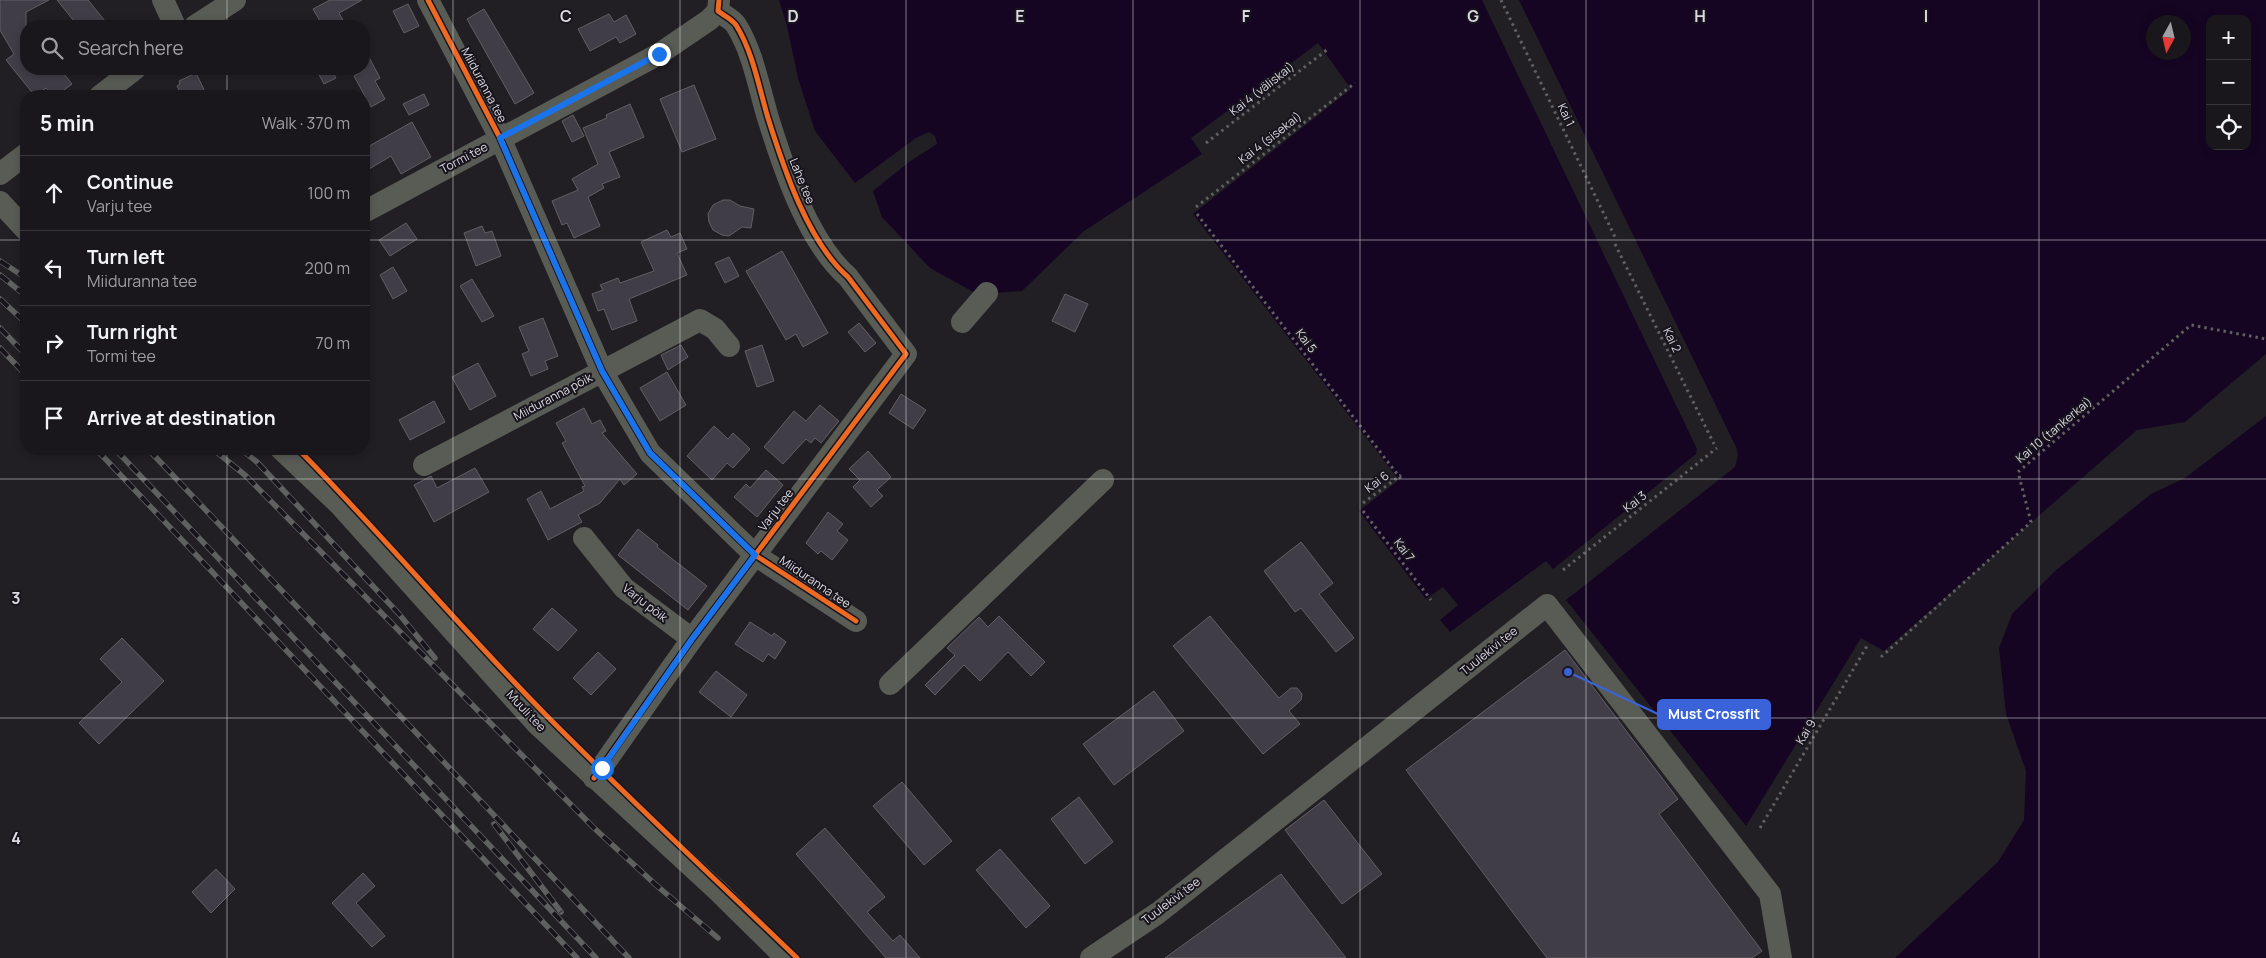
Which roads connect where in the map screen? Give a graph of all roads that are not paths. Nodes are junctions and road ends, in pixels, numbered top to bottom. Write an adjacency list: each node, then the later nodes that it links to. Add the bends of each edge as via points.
1 (164, 0): 5 (street)
2 (235, 0): 6 (street)
3 (428, 0): 9 (street, Miiduranna tee)
4 (718, 6): 9 (street, Tormi tee, via 709,20 659,54); 18 (street, Lahe tee, via 735,23 747,50 778,149 812,231 837,268 848,277)
5 (172, 20)
6 (204, 20)
7 (127, 75): 8 (street)
8 (108, 90)
9 (500, 138): 13 (street, Tormi tee); 19 (street, Miiduranna tee)
10 (20, 159): 11 (street)
11 (0, 174)
12 (0, 202): 14 (street)
13 (370, 209)
14 (20, 224)
15 (987, 293): 16 (street)
16 (962, 322)
17 (729, 346): 19 (street, Miiduranna põik, via 715,329 700,320)
18 (906, 354): 24 (street, Varju tee)
19 (602, 371): 21 (street, Miiduranna põik); 24 (street, Miiduranna tee, via 650,453)
20 (287, 455): 28 (street, Muuli tee, via 339,504 537,724)
21 (424, 465)
22 (1103, 480): 27 (street)
23 (584, 538): 26 (street, Varju põik, via 624,588)
24 (755, 555): 25 (street, Miiduranna tee); 26 (street, Varju tee)
25 (856, 621)
26 (692, 639): 28 (street, Varju tee)
27 (890, 684)
28 (594, 778): 29 (street, Muuli tee, via 712,885)
29 (786, 958)
30 (1091, 958): 31 (street, Tuulekivi tee, via 1158,913 1547,605 1770,894)
31 (1781, 958)

